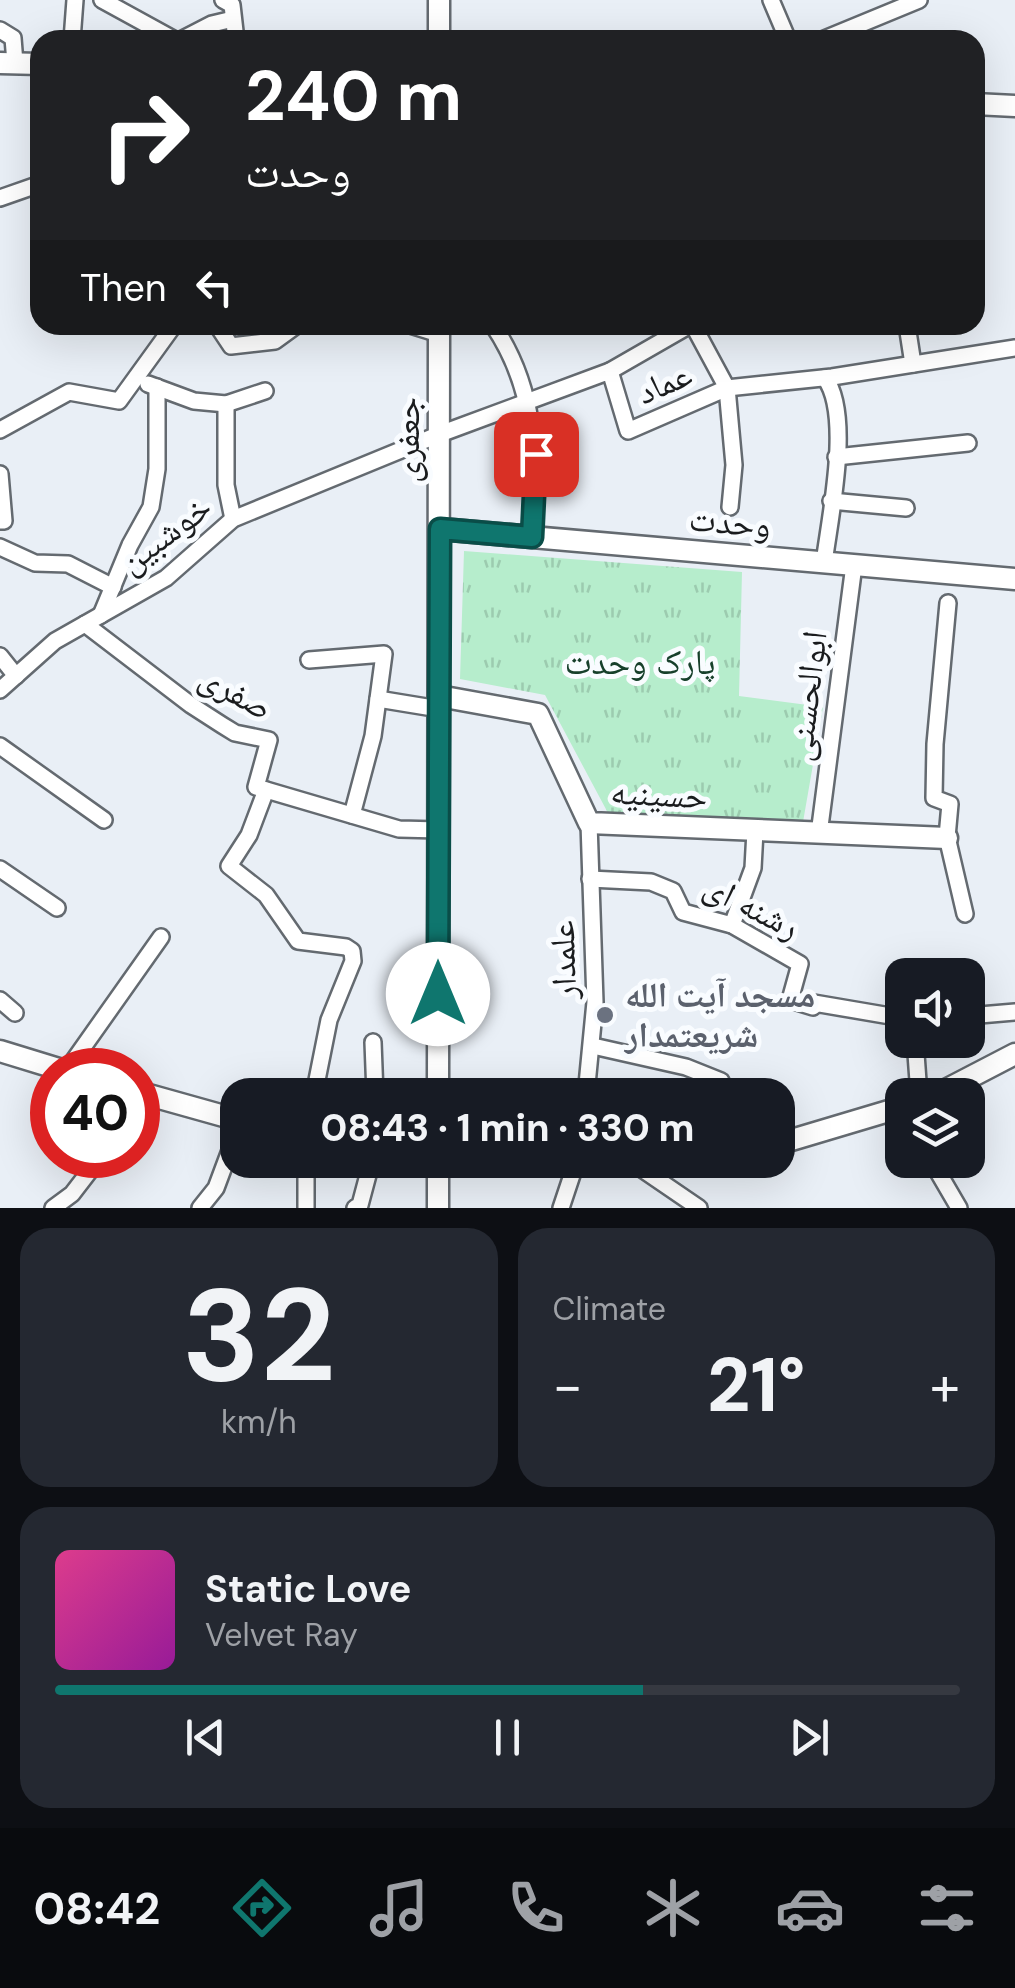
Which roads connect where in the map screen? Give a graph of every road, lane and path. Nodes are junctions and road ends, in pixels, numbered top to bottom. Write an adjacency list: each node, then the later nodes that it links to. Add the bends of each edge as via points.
1 (74, 0): 9 (street)
2 (439, 0): 12 (street)
3 (772, 0): 13 (street)
4 (919, 0): 6 (street)
5 (111, 2): 10 (street)
6 (898, 4): 14 (street)
7 (230, 6): 11 (street)
8 (0, 30): 15 (street, via 13,38)
9 (72, 30)
10 (160, 30)
11 (199, 30)
12 (439, 30)
13 (784, 30)
14 (843, 30)
15 (7, 63)
16 (985, 104): 17 (street)
17 (1015, 106)
18 (30, 188): 19 (street)
19 (0, 198)
20 (167, 335): 32 (street)
21 (224, 335): 22 (street, via 231,346)
22 (283, 335)
23 (439, 335): 39 (street, جعفری)
24 (498, 335): 36 (street)
25 (674, 335): 30 (street)
26 (698, 335): 34 (street)
27 (909, 335): 29 (street)
28 (1015, 348): 29 (street)
29 (913, 364): 31 (street)
30 (610, 371): 34 (street, عماد, via 628,431); 36 (street, عماد)
31 (825, 378): 34 (street); 41 (street, via 836,397)
32 (135, 379): 33 (street); 38 (street, via 119,401 69,392)
33 (157, 387): 37 (street); 54 (street, via 151,508)
34 (727, 388): 44 (street, via 734,465)
35 (265, 391): 37 (street)
36 (528, 400): 39 (street, عماد); 49 (street, via 536,454)
37 (226, 404): 46 (street)
38 (0, 430)
39 (440, 434): 46 (street, خوشبین); 48 (street, جعفری)
40 (968, 443): 41 (street)
41 (836, 456): 43 (street)
42 (0, 474): 47 (street)
43 (832, 501): 45 (street); 51 (street)
44 (730, 507)
45 (906, 508)
46 (233, 519): 56 (street, خوشبین, via 166,578)
47 (0, 521)
48 (440, 529): 49 (street, وحدت); 63 (street, جعفری)
49 (532, 537): 51 (street, وحدت)
50 (0, 547): 54 (street, via 36,563 68,564)
51 (824, 563): 52 (street, وحدت)
52 (854, 565): 53 (street, وحدت); 71 (street, ابوالحسنی)
53 (1015, 580)
54 (113, 586): 56 (street)
55 (948, 603): 72 (street, via 934,798 950,804)
56 (102, 615): 57 (street, خوشبین)
57 (86, 624): 60 (street, خوشبین); 65 (street, صفری, via 222,725 269,740 256,787)
58 (0, 656): 60 (street)
59 (309, 660): 62 (street, via 384,654)
60 (16, 676): 61 (street, خوشبین)
61 (0, 690)
62 (378, 699): 63 (street); 66 (street)
63 (439, 703): 68 (street, حسینیه, via 538,714); 69 (street, جعفری)
64 (0, 746): 67 (street)
65 (266, 790): 66 (street); 90 (street, via 230,866 266,896 298,941 352,951)
66 (352, 815): 69 (street, via 399,830)
67 (104, 820)
68 (589, 823): 70 (street, حسینیه); 74 (street, علمدار)
69 (439, 830): 92 (street, جعفری)
70 (755, 831): 71 (street, حسینیه); 77 (street, via 753,868)
71 (819, 834): 72 (street, حسینیه)
72 (947, 838): 76 (street)
73 (0, 869): 75 (street)
74 (590, 879): 77 (street, رشنه ای, via 651,882 673,891 683,912); 85 (street, علمدار)
75 (56, 908)
76 (965, 914)
77 (732, 924): 82 (street, رشنه ای, via 800,964 790,1000)
78 (162, 938): 86 (street)
79 (0, 1000): 81 (street)
80 (1015, 1012): 83 (street)
81 (15, 1013)
82 (885, 1015)
83 (985, 1015)
84 (373, 1042): 91 (street)
85 (592, 1046): 93 (street, علمدار); 94 (street)
86 (81, 1048)
87 (0, 1051): 89 (street)
88 (1015, 1054): 95 (street)
89 (30, 1060)
90 (317, 1078)
91 (375, 1078)
92 (438, 1078)
93 (588, 1078)
94 (714, 1078)
95 (969, 1078)
96 (160, 1102): 98 (street)
97 (885, 1112): 99 (street)
98 (220, 1116)
99 (795, 1139)
100 (220, 1177): 109 (street)
101 (84, 1178): 108 (street)
102 (306, 1178): 110 (street)
103 (367, 1178): 111 (street)
104 (438, 1178): 112 (street)
105 (571, 1178): 113 (street)
106 (656, 1178): 114 (street)
107 (942, 1178): 115 (street)
108 (52, 1208)
109 (200, 1208)
110 (306, 1208)
111 (355, 1208)
112 (438, 1208)
113 (560, 1208)
114 (699, 1208)
115 (959, 1208)

